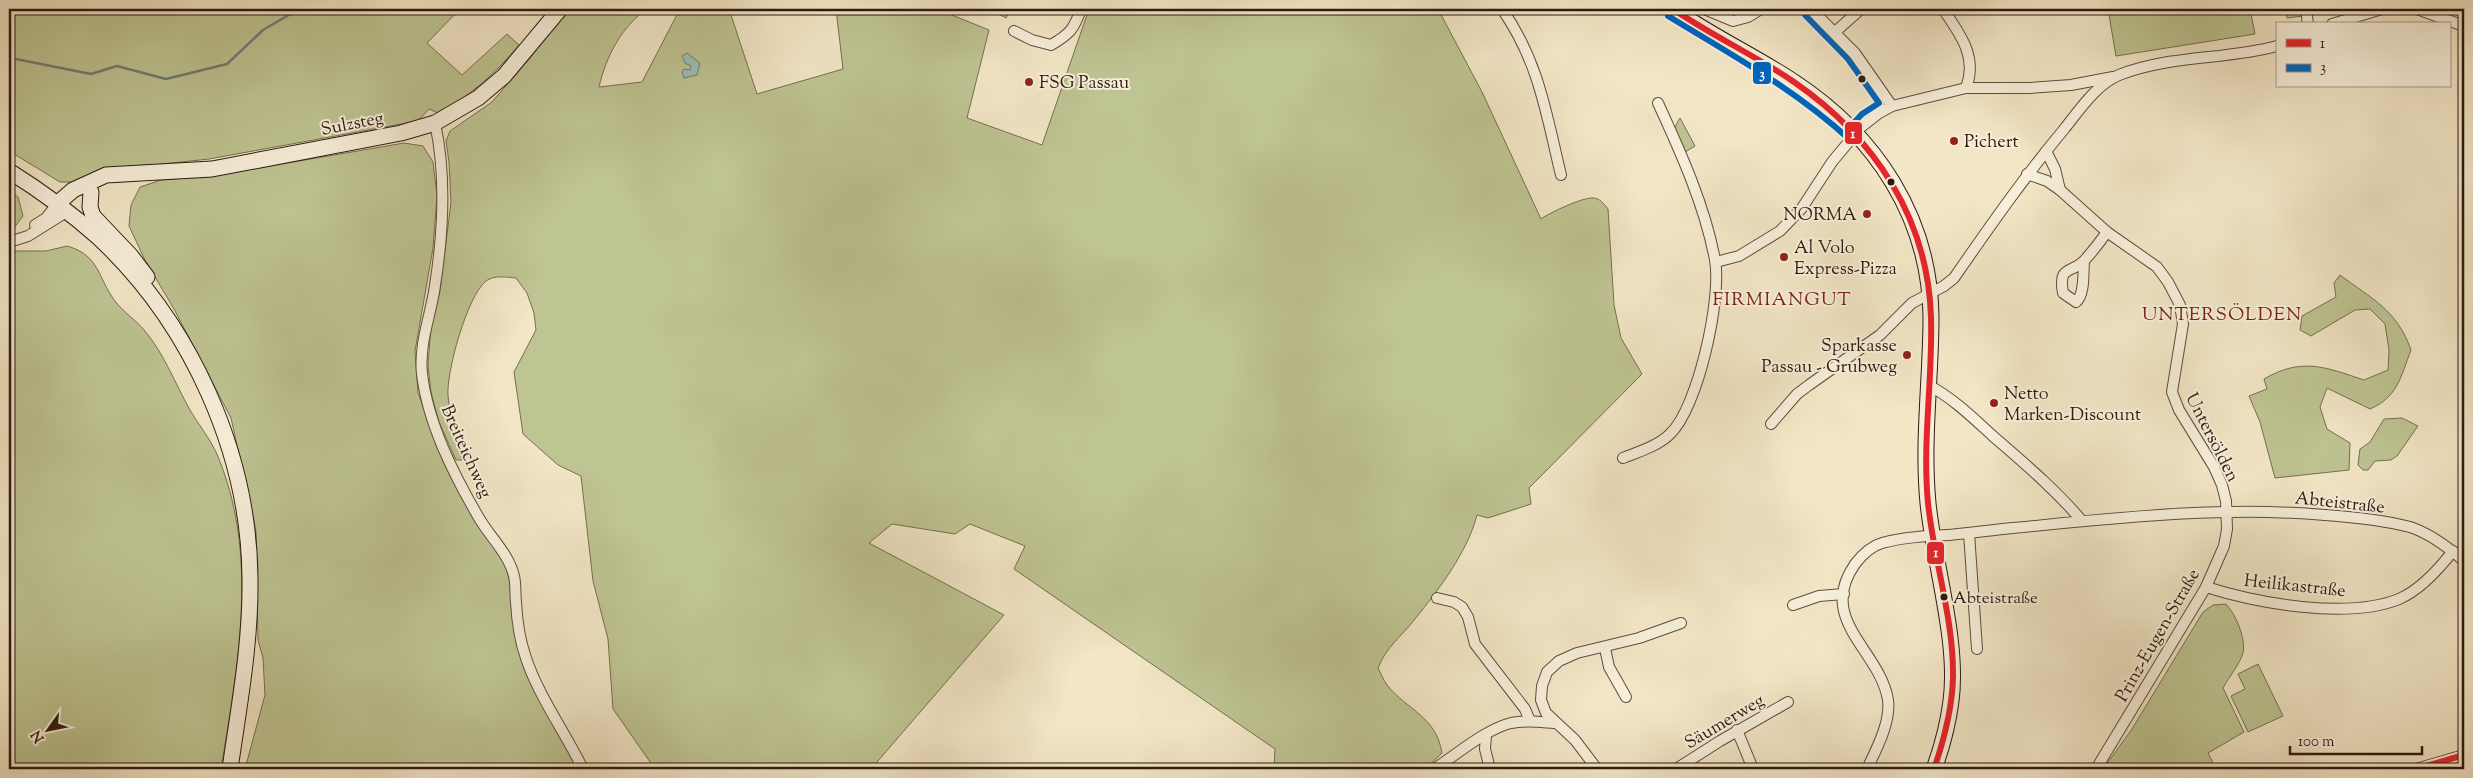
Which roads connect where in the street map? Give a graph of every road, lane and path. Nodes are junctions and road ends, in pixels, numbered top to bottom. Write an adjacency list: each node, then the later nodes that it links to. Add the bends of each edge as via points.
1 (560, 9): 23 (street, Sulzsteg, via 504,76 478,98)
2 (1081, 9): 16 (street, via 1075,27 1051,45)
3 (1502, 9): 29 (street, via 1520,34 1535,68)
4 (1673, 9): 24 (street, via 1795,83)
5 (1704, 9): 6 (street, via 1732,22)
6 (1762, 9)
7 (1811, 9): 17 (street)
8 (1861, 9): 17 (street)
9 (1943, 9): 20 (street, via 1970,57 1971,74)
10 (2306, 9): 13 (street)
11 (2382, 9): 14 (street)
12 (2417, 9): 15 (street)
13 (2308, 22)
14 (2339, 22)
15 (2464, 26)
16 (1014, 31)
17 (1835, 32): 22 (street, via 1855,53)
18 (2276, 46): 19 (street, via 2249,53 2171,62)
19 (2118, 76): 20 (street, via 2071,85); 25 (street, via 2090,98)
20 (1966, 88): 22 (street)
21 (1658, 103): 36 (street, via 1701,206)
22 (1892, 106): 24 (street, via 1867,121)
23 (435, 123): 28 (street, Sulzsteg, via 401,133 212,169); 63 (street, Breiteichweg, via 442,191 434,293 422,341 425,392 432,418 458,478 514,576 516,607 526,658)
24 (1856, 134): 36 (street, via 1832,162 1802,208 1780,231 1739,256); 37 (street, via 1882,164 1907,206 1921,245)
25 (2046, 151): 27 (street); 30 (street)
26 (9, 171): 32 (street)
27 (2027, 174): 30 (street, Untersölden); 37 (street, via 1954,278)
28 (106, 175): 31 (street); 32 (street, Sulzsteg, via 73,190)
29 (1561, 175)
30 (2060, 190): 33 (street, Untersölden)
31 (91, 192): 32 (street); 38 (street, via 93,216 132,256 151,284)
32 (62, 207): 34 (street); 38 (street, via 132,272)
33 (2107, 232): 35 (street); 42 (street, Untersölden, via 2156,266 2180,305 2183,324 2172,392 2222,485)
34 (9, 242)
35 (2084, 261)
36 (1716, 262): 41 (street, via 1716,299 1711,329 1683,416 1670,435)
37 (1930, 292): 39 (street); 40 (street, via 1912,303 1880,335 1797,394)
38 (163, 312): 62 (street, via 200,377 225,434 234,463 246,532 250,576 248,650)
39 (1928, 385): 43 (street, via 1949,397 2014,454 2063,499); 45 (street, via 1925,465)
40 (1771, 424)
41 (1623, 458)
42 (2226, 511): 43 (street, Abteistraße); 46 (street, Abteistraße, via 2299,513 2386,523 2411,528); 48 (street, Prinz-Eugen-Straße, via 2224,546)
43 (2082, 522): 44 (street, Abteistraße)
44 (1969, 533): 45 (street, Abteistraße); 54 (street)
45 (1931, 535): 49 (street, Abteistraße, via 1873,547 1854,565); 70 (street, via 1951,654 1952,699 1944,741)
46 (2453, 551): 47 (street, Abteistraße); 48 (street, Heilikastraße, via 2433,574 2411,591 2399,599 2373,605 2340,609 2305,606 2243,598)
47 (2464, 560)
48 (2206, 587): 71 (street, Prinz-Eugen-Straße)
49 (1844, 594): 51 (street, via 1819,596); 69 (street, via 1844,613 1850,629 1879,676 1888,701 1885,726)
50 (1437, 598): 57 (street, via 1462,607 1475,644)
51 (1793, 605)
52 (1681, 623): 53 (street)
53 (1605, 648): 55 (street, via 1609,668); 58 (street, via 1577,653 1559,661 1547,672 1541,700)
54 (1977, 649)
55 (1626, 697)
56 (1788, 702): 59 (street, Säumerweg)
57 (1530, 721): 58 (street); 60 (street, via 1510,724)
58 (1554, 723): 66 (street, via 1575,740)
59 (1737, 730): 67 (street, Säumerweg); 68 (street)
60 (1486, 735): 64 (street); 65 (street, via 1485,749)
61 (2464, 755): 72 (street)
62 (230, 769)
63 (583, 769)
64 (1434, 769)
65 (1490, 769)
66 (1597, 769)
67 (1676, 769)
68 (1753, 769)
69 (1867, 769)
70 (1934, 769)
71 (2096, 769)
72 (2416, 769)

